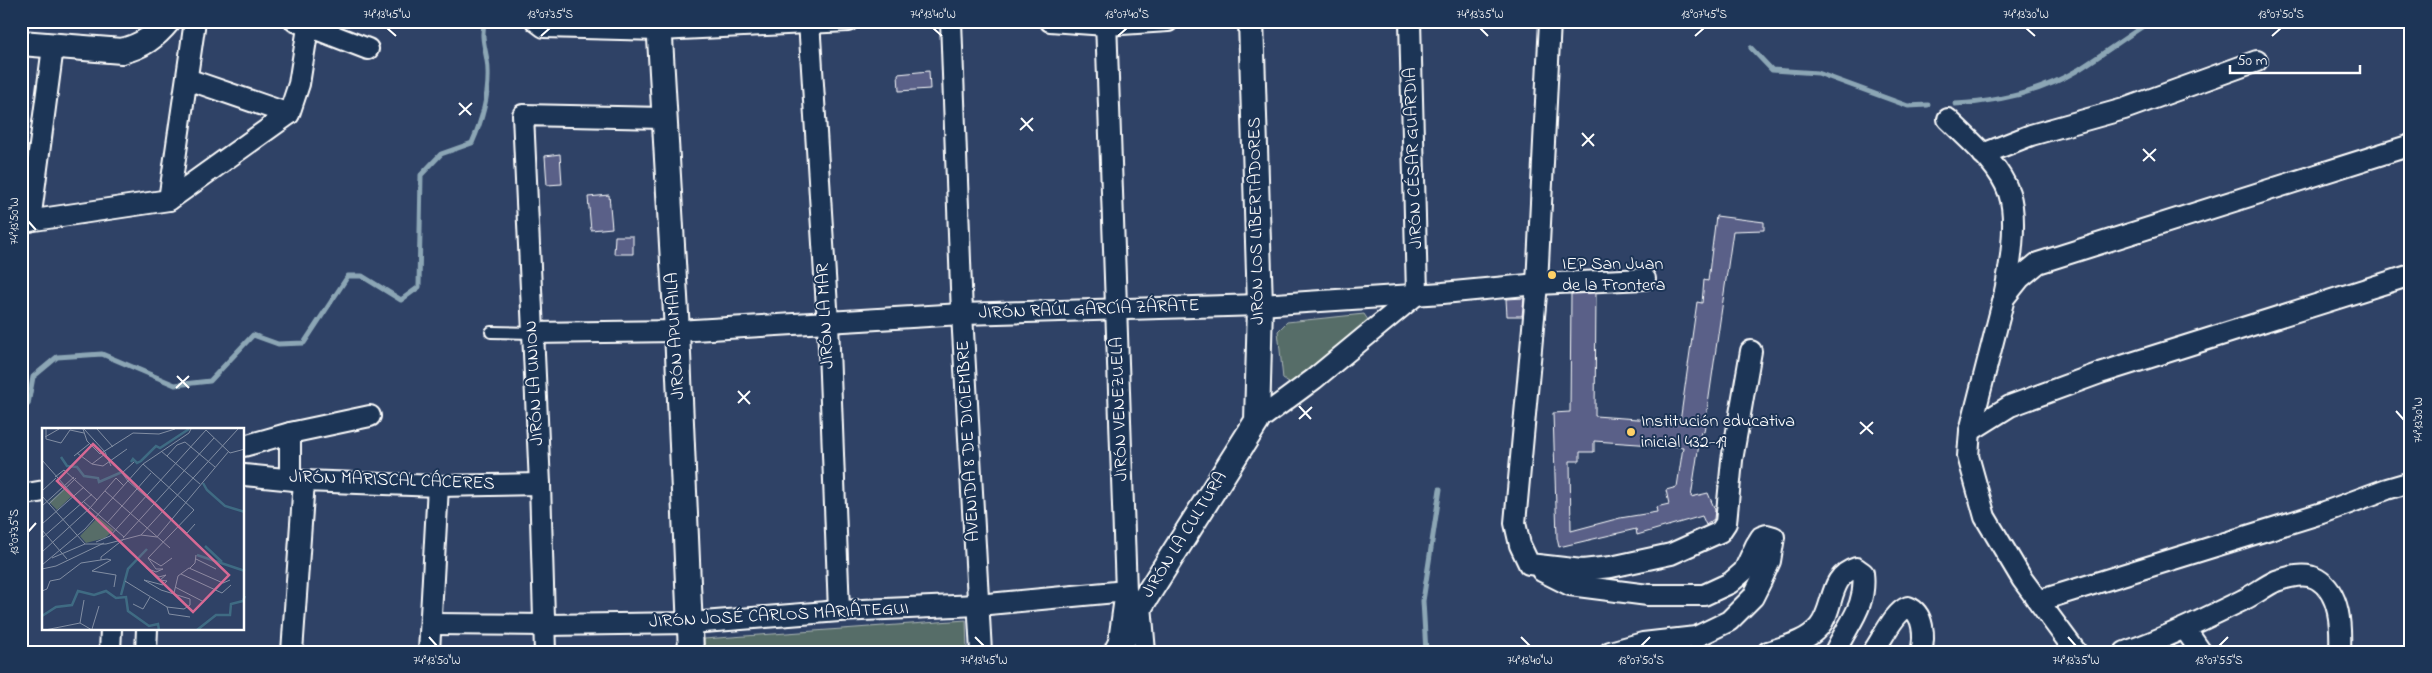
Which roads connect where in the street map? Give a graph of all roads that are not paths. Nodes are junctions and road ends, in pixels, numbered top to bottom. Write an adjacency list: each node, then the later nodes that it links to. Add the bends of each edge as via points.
1 (168, 21): 16 (street, via 154,38 132,49)
2 (195, 21): 19 (street)
3 (848, 21): 10 (street)
4 (951, 21): 34 (street, AVENIDA 8 DE DICIEMBRE)
5 (1050, 21): 11 (street)
6 (1168, 21): 11 (street)
7 (1251, 21): 32 (street, JIRÓN LOS LIBERTADORES)
8 (1410, 21): 30 (street, JIRÓN CÉSAR GUARDIA)
9 (1550, 21): 29 (street)
10 (809, 22): 14 (street); 35 (street, JIRÓN LA MAR)
11 (1106, 23): 33 (street, JIRÓN VENEZUELA)
12 (305, 24): 17 (street); 20 (street, via 299,84)
13 (540, 24): 14 (street)
14 (659, 26): 21 (street, JIRÓN APUMAILA)
15 (21, 43): 16 (street)
16 (53, 47): 26 (street)
17 (368, 49)
18 (2257, 61): 24 (street, via 2124,109 2031,136)
19 (187, 80): 20 (street); 25 (street)
20 (289, 114): 25 (street)
21 (663, 118): 36 (street, JIRÓN APUMAILA); 38 (street, JIRÓN LA UNION, via 523,115)
22 (1948, 119): 24 (street)
23 (2411, 145): 31 (street, via 2038,263)
24 (1983, 154): 31 (street, via 2001,177 2009,194 2012,213)
25 (169, 200): 26 (street)
26 (26, 221)
27 (2411, 275): 42 (street, via 2100,373 2010,406)
28 (1645, 279): 29 (street, JIRÓN RAÚL GARCÍA ZÁRATE)
29 (1537, 284): 30 (street, JIRÓN RAÚL GARCÍA ZÁRATE); 52 (street, via 1515,523 1520,545)
30 (1418, 294): 32 (street, JIRÓN RAÚL GARCÍA ZÁRATE); 41 (street)
31 (2004, 298): 42 (street)
32 (1260, 305): 33 (street, JIRÓN RAÚL GARCÍA ZÁRATE); 41 (street, JIRÓN LOS LIBERTADORES)
33 (1118, 310): 34 (street, JIRÓN RAÚL GARCÍA ZÁRATE); 53 (street, JIRÓN VENEZUELA)
34 (962, 314): 35 (street, JIRÓN RAÚL GARCÍA ZÁRATE); 55 (street, AVENIDA 8 DE DICIEMBRE)
35 (828, 323): 36 (street, JIRÓN RAÚL GARCÍA ZÁRATE); 56 (street, JIRÓN LA MAR)
36 (677, 331): 38 (street, JIRÓN RAÚL GARCÍA ZÁRATE); 57 (street, JIRÓN APUMAILA)
37 (491, 332): 38 (lane)
38 (532, 333): 48 (street, JIRÓN LA UNION)
39 (1751, 351): 52 (street, via 1732,460 1726,523 1720,532 1671,554 1610,567 1582,570)
40 (370, 416): 43 (street)
41 (1257, 421): 53 (street, JIRÓN LA CULTURA)
42 (1970, 431): 54 (street, via 1968,456 1985,517)
43 (290, 433): 44 (street); 46 (street)
44 (245, 446)
45 (245, 475): 46 (street, JIRÓN MARISCAL CÁCERES)
46 (297, 479): 49 (street, JIRÓN MARISCAL CÁCERES); 68 (street)
47 (2411, 482): 54 (street)
48 (540, 484): 49 (street, JIRÓN MARISCAL CÁCERES); 59 (street, JIRÓN LA UNION)
49 (438, 486): 58 (street)
50 (42, 491): 51 (street)
51 (21, 495)
52 (1530, 564): 74 (street, via 1570,585 1648,594 1704,595 1730,583 1744,571 1761,537 1767,534 1774,537 1770,561 1753,597 1729,622 1696,637 1643,642)
53 (1134, 598): 55 (street, JIRÓN JOSÉ CARLOS MARIÁTEGUI); 63 (street, JIRÓN LA CULTURA); 73 (street, JIRÓN VENEZUELA)
54 (2040, 603): 79 (street)
55 (978, 605): 56 (street, JIRÓN JOSÉ CARLOS MARIÁTEGUI); 72 (street, AVENIDA 8 DE DICIEMBRE)
56 (839, 611): 57 (street, JIRÓN JOSÉ CARLOS MARIÁTEGUI)
57 (690, 623): 59 (street, JIRÓN JOSÉ CARLOS MARIÁTEGUI); 71 (street, JIRÓN APUMAILA)
58 (432, 624): 59 (street, JIRÓN JOSÉ CARLOS MARIÁTEGUI); 69 (street)
59 (546, 626): 70 (street, JIRÓN LA UNION)
60 (2185, 628): 80 (street); 81 (street); 82 (street, via 2274,582 2304,575 2316,579 2333,598 2341,628)
61 (111, 630): 64 (street)
62 (147, 630): 66 (street)
63 (1117, 649)
64 (110, 652)
65 (141, 652): 66 (street)
66 (146, 652): 67 (street)
67 (154, 652)
68 (292, 652)
69 (429, 652)
70 (545, 652)
71 (690, 652)
72 (981, 652)
73 (1145, 652)
74 (1610, 652)
75 (1768, 652): 76 (street, via 1802,641 1819,627 1828,612 1830,597 1838,580 1856,568 1863,573 1864,582 1860,608)
76 (1835, 652)
77 (1873, 652): 78 (street, via 1897,613 1908,606 1922,624)
78 (1921, 652)
79 (2076, 652)
80 (2125, 652)
81 (2200, 652)
82 (2340, 652)

